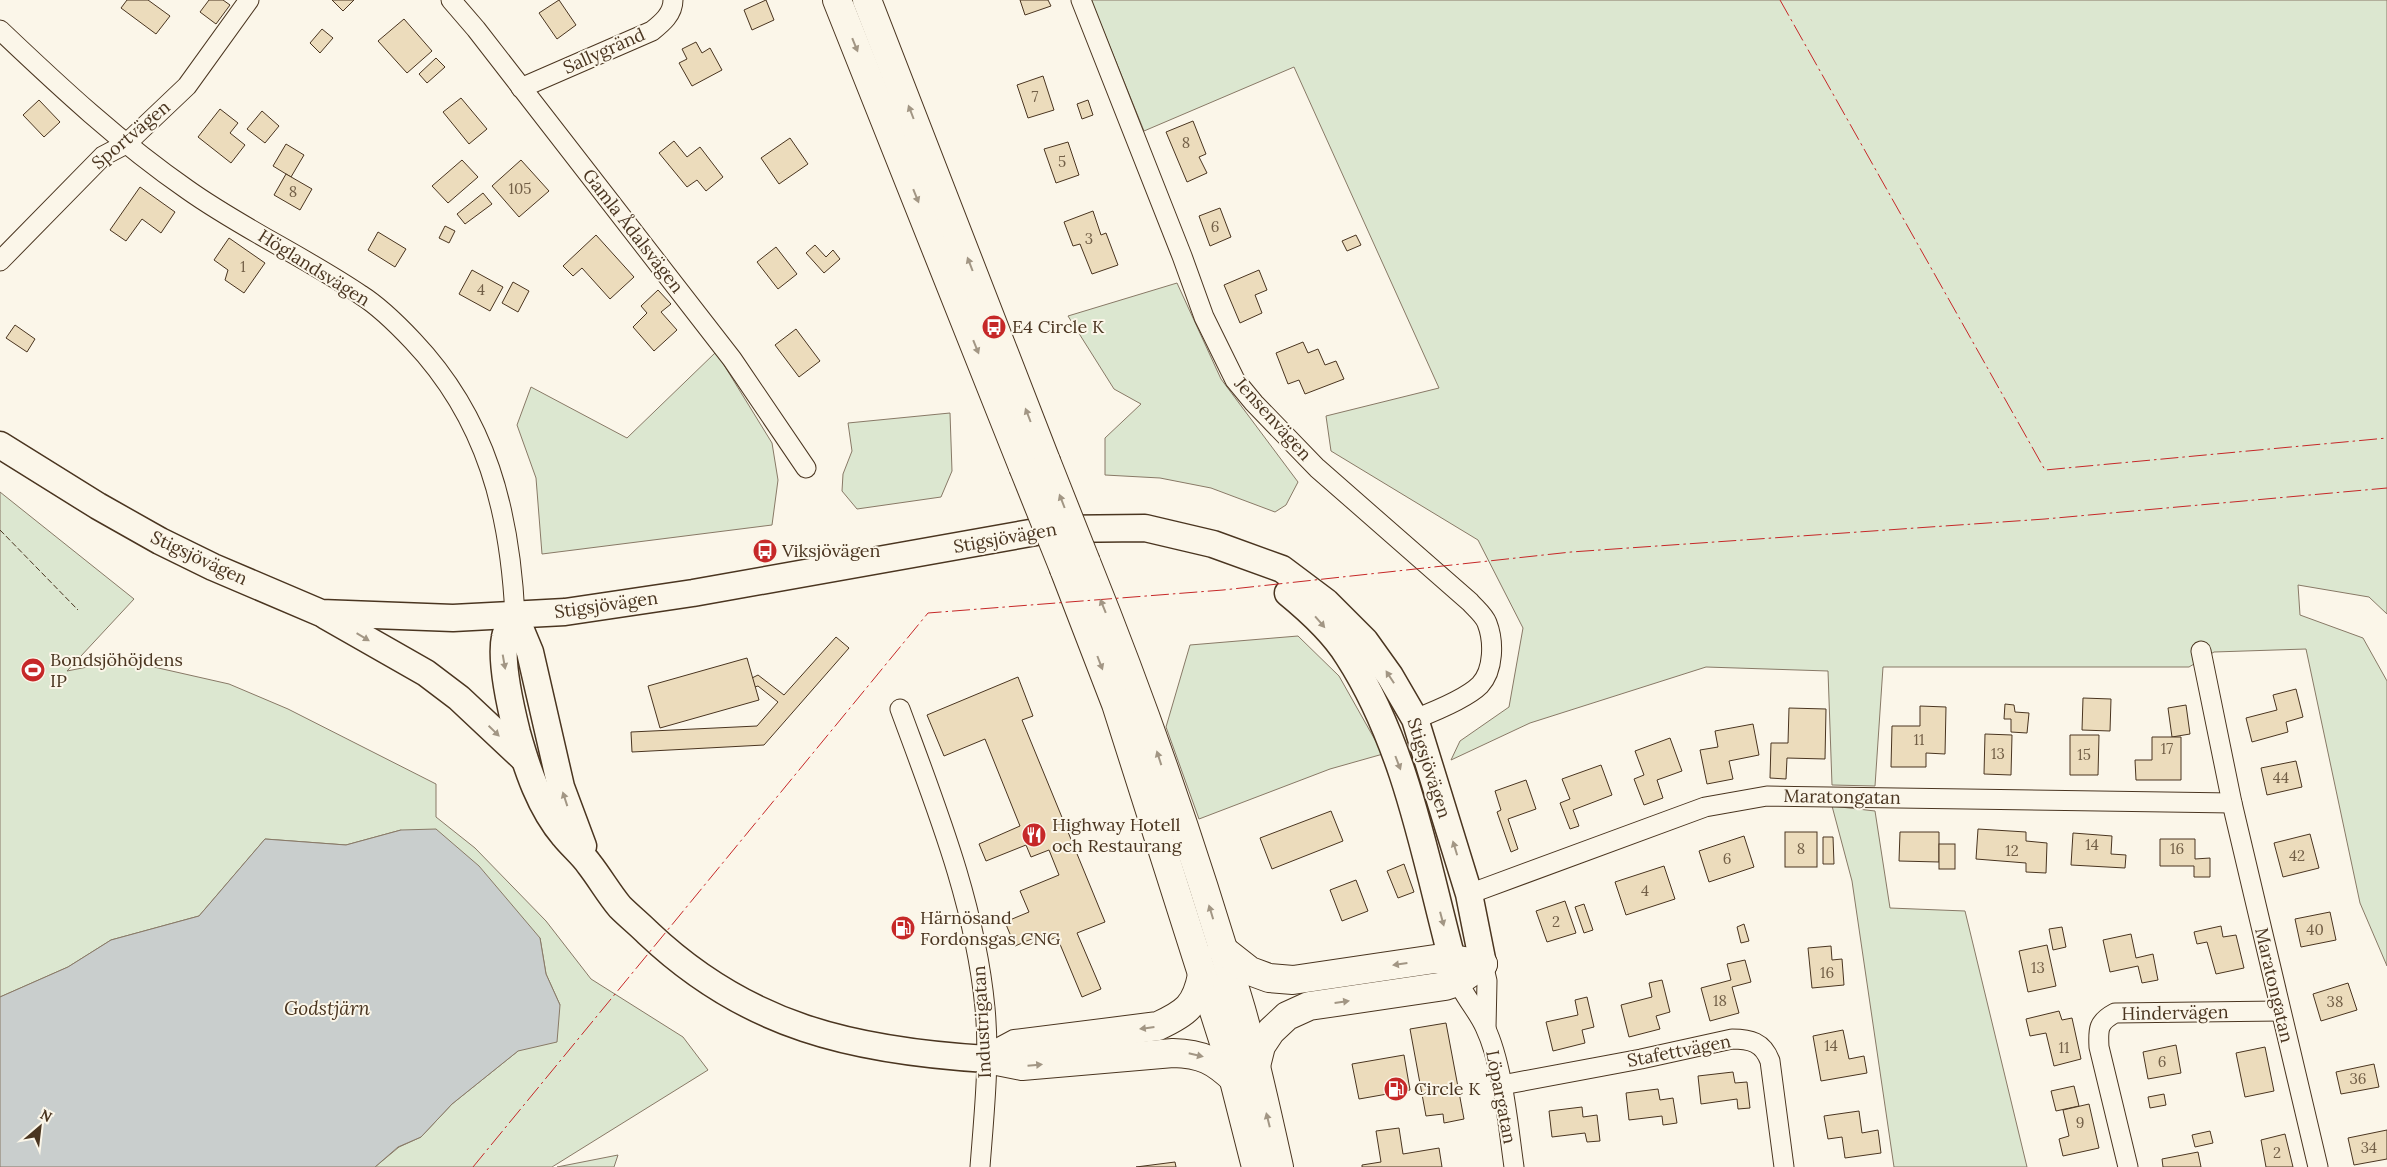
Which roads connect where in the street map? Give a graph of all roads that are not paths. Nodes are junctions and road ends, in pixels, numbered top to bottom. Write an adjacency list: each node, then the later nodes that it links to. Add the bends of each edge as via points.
1 (249, 0): 9 (street, Sportvägen, via 187,86)
2 (451, 0): 8 (street, Gamla Ådalsvägen)
3 (673, 0): 8 (street, Sallygränd, via 667,18 652,31)
4 (837, 0): 12 (highway, one-way to 12)
5 (867, 0): 12 (highway, one-way to 5)
6 (1080, 0): 20 (street, Jensenvägen, via 1204,317 1235,380 1317,468 1470,602 1486,622 1492,642 1490,666 1480,685)
7 (0, 30): 9 (street, Höglandsvägen, via 57,85)
8 (521, 88): 13 (street, Gamla Ådalsvägen, via 732,359)
9 (126, 144): 10 (street, Sportvägen, via 103,156); 17 (street, Höglandsvägen, via 189,191 363,296 399,326 429,358 462,404 482,442 508,539)
10 (0, 261)
11 (0, 445): 16 (main road, Stigsjövägen, via 160,541)
12 (1035, 464): 15 (highway, bridge)
13 (806, 468)
14 (1244, 555): 17 (main road, Stigsjövägen, via 1145,528 1053,529 693,593); 20 (main road, Stigsjövägen, one-way to 14, via 1365,641 1326,602 1282,569); 27 (main road, Stigsjövägen, one-way to 27, via 1312,613 1348,654 1375,703 1405,779)
15 (1075, 566): 25 (highway, one-way to 15, via 1134,682); 28 (highway, one-way to 28)
16 (321, 613): 17 (main road, Stigsjövägen, via 444,618); 21 (main road, one-way to 21, via 426,673 459,698)
17 (515, 616): 21 (main road, one-way to 21, via 505,634 503,652); 23 (main road, one-way to 17, via 561,787 530,652)
18 (2201, 651): 22 (street, Maratongatan)
19 (900, 709): 31 (street, Industrigatan, via 954,855 969,909 984,1002)
20 (1415, 719): 24 (main road, Stigsjövägen, one-way to 20)
21 (524, 759): 23 (main road, via 547,814)
22 (2232, 803): 24 (street, Maratongatan, via 1767,796 1705,807); 29 (street, Maratongatan)
23 (588, 861): 31 (main road, via 620,906 676,960 718,989 767,1016 867,1046 930,1056)
24 (1469, 894): 26 (main road, Stigsjövägen)
25 (1222, 949): 27 (highway, one-way to 25, via 1435,959 1293,980 1269,978 1250,971); 32 (highway, via 1241,1011)
26 (1483, 964): 27 (highway); 30 (street, Löpargatan, via 1487,981)
27 (1455, 970): 30 (street, Löpargatan); 32 (highway, one-way to 27, via 1271,1031 1287,1016 1309,1006 1427,990)
28 (1202, 975): 31 (highway, one-way to 31, via 1199,994 1192,1004 1178,1017 1158,1026 1015,1044); 32 (highway)
29 (2280, 1011): 39 (street, Hindervägen, via 2115,1013 2104,1019 2098,1031 2099,1047); 40 (street, Maratongatan)
30 (1486, 1028): 33 (street, Löpargatan)
31 (986, 1059): 32 (highway, one-way to 32, via 1022,1066 1190,1053); 34 (street, Industrigatan)
32 (1245, 1075): 35 (highway); 36 (highway, one-way to 32)
33 (1502, 1085): 37 (street, Löpargatan); 38 (street, Stafettvägen, via 1732,1038 1746,1039 1766,1050 1770,1061)
34 (980, 1167)
35 (1256, 1167)
36 (1279, 1167)
37 (1514, 1167)
38 (1784, 1167)
39 (2128, 1167)
40 (2318, 1167)

